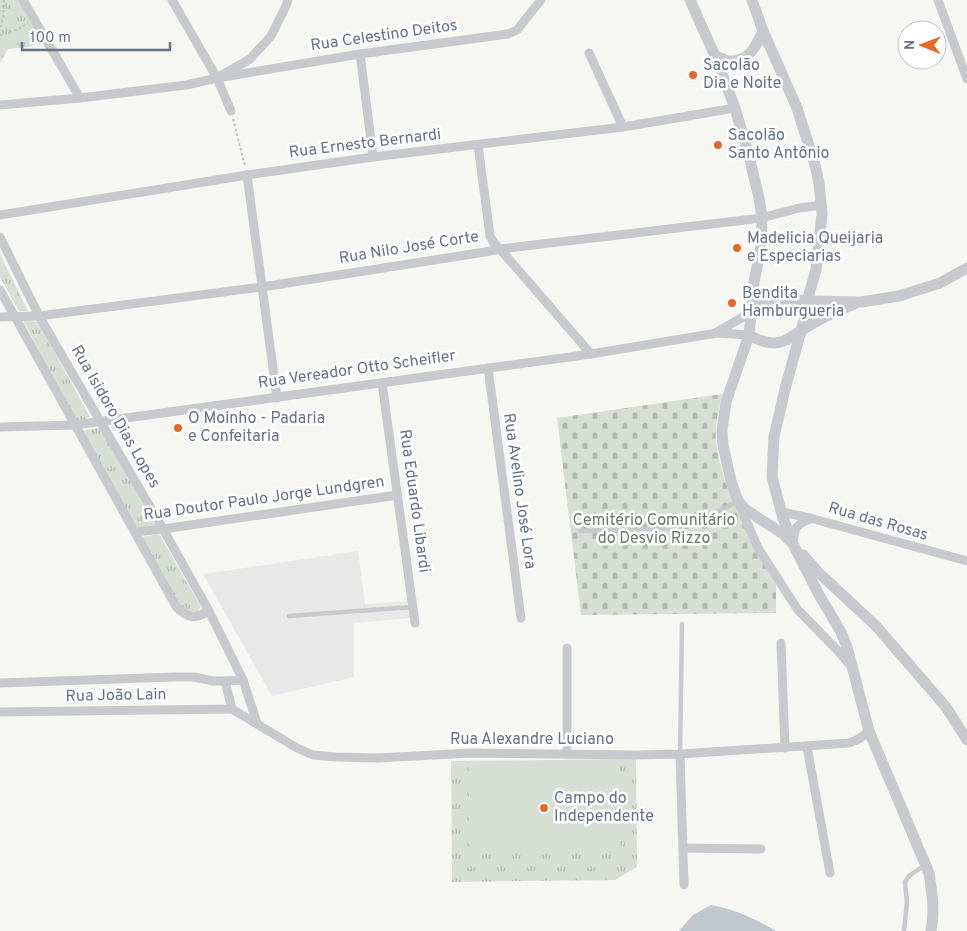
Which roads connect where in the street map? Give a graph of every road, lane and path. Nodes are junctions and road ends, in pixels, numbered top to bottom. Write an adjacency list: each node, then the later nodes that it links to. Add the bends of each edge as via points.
1 (4, 0): 10 (path)
2 (23, 0): 9 (street)
3 (172, 0): 17 (street)
4 (288, 0): 17 (street, Rua Celestino Deitos, via 270,36 250,59)
5 (541, 0): 14 (street, Rua Celestino Deitos, via 518,30 508,34)
6 (690, 0): 15 (street)
7 (752, 0): 11 (street)
8 (938, 0): 16 (street)
9 (34, 20): 12 (path); 19 (street)
10 (0, 26)
11 (762, 31): 15 (street, via 754,50 744,58 729,61); 27 (street, via 797,108 815,165)
12 (0, 35)
13 (589, 53): 23 (street)
14 (360, 54): 17 (street, Rua Celestino Deitos); 25 (street)
15 (715, 56): 21 (street)
16 (964, 63): 18 (street)
17 (217, 78): 19 (street, Rua Celestino Deitos); 22 (street)
18 (967, 79)
19 (80, 98): 20 (street, Rua Celestino Deitos)
20 (0, 105)
21 (734, 108): 23 (street, Rua Ernesto Bernardi); 29 (street, via 749,156)
22 (231, 111): 26 (path)
23 (623, 127): 24 (street, Rua Ernesto Bernardi)
24 (478, 145): 25 (street, Rua Ernesto Bernardi); 31 (street, via 490,236)
25 (373, 158): 26 (street, Rua Ernesto Bernardi)
26 (247, 175): 28 (street, Rua Ernesto Bernardi); 33 (street)
27 (822, 205): 29 (street, Rua Nilo José Corte); 35 (street, via 816,270)
28 (0, 215)
29 (762, 218): 31 (street, Rua Nilo José Corte); 37 (street, via 761,246)
30 (0, 237): 38 (street, Rua Isidoro Dias Lopes)
31 (500, 248): 33 (street, Rua Nilo José Corte); 44 (street)
32 (967, 268): 36 (street, via 940,283 899,296)
33 (262, 287): 38 (street, Rua Nilo José Corte); 47 (street)
34 (0, 290): 40 (street)
35 (807, 301): 36 (street, Rua Vereador Otto Scheifler); 37 (street, Rua Vereador Otto Scheifler, via 765,300); 41 (street)
36 (861, 302): 41 (street, Rua Vereador Otto Scheifler)
37 (750, 313): 42 (street, Rua Vereador Otto Scheifler); 43 (street)
38 (39, 316): 40 (street, Rua Nilo José Corte); 48 (street, Rua Isidoro Dias Lopes)
39 (0, 317): 40 (street, Rua Nilo José Corte)
40 (14, 317): 49 (street)
41 (801, 330): 43 (street, Rua Vereador Otto Scheifler, via 786,341 773,343); 53 (street, via 774,437 772,477)
42 (717, 333): 43 (street, Rua Vereador Otto Scheifler); 44 (street, Rua Vereador Otto Scheifler)
43 (748, 335): 52 (street, via 726,402 722,430 732,481)
44 (591, 354): 45 (street, Rua Vereador Otto Scheifler)
45 (488, 368): 46 (street, Rua Vereador Otto Scheifler); 63 (street, Rua Avelino José Lora)
46 (382, 383): 47 (street, Rua Vereador Otto Scheifler); 51 (street, Rua Eduardo Libardi)
47 (277, 398): 48 (street, Rua Vereador Otto Scheifler)
48 (100, 422): 49 (street, Rua Vereador Otto Scheifler); 55 (street, Rua Isidoro Dias Lopes)
49 (75, 426): 50 (street, Rua Vereador Otto Scheifler); 57 (street)
50 (0, 428)
51 (398, 495): 55 (street, Rua Doutor Paulo Jorge Lundgren); 60 (street, Rua Eduardo Libardi)
52 (742, 505): 53 (street, via 770,516); 56 (lane, via 676,528); 58 (street); 68 (street, via 758,548 798,610)
53 (783, 515): 54 (street, Rua das Rosas); 58 (street)
54 (810, 518): 58 (street, via 795,529); 59 (street, Rua das Rosas)
55 (163, 529): 57 (street, Rua Doutor Paulo Jorge Lundgren); 61 (street, Rua Isidoro Dias Lopes)
56 (580, 530)
57 (135, 532): 61 (street, via 177,608 194,618)
58 (793, 544): 68 (street, via 841,632); 76 (street, via 876,626 946,707)
59 (967, 561)
60 (413, 607): 62 (lane); 64 (street, Rua Eduardo Libardi)
61 (209, 611): 69 (street, Rua Isidoro Dias Lopes)
62 (289, 616)
63 (522, 618)
64 (415, 623)
65 (682, 624): 80 (lane)
66 (781, 643): 78 (street)
67 (568, 648): 79 (street)
68 (852, 667): 75 (street)
69 (243, 680): 70 (street); 74 (street, Rua Isidoro Dias Lopes)
70 (225, 681): 71 (street, Rua João Lain, via 174,677); 72 (street)
71 (0, 683)
72 (232, 709): 73 (street, Rua João Lain); 74 (street, Rua Alexandre Luciano)
73 (0, 712)
74 (256, 723): 79 (street, Rua Alexandre Luciano, via 312,755 378,758 471,753)
75 (869, 731): 77 (street, Rua Alexandre Luciano, via 849,743); 83 (street)
76 (967, 740)
77 (807, 747): 78 (street, Rua Alexandre Luciano); 84 (street)
78 (785, 748): 80 (street, Rua Alexandre Luciano)
79 (567, 754): 80 (street, Rua Alexandre Luciano)
80 (680, 754): 81 (street)
81 (683, 848): 82 (street); 85 (street)
82 (761, 849)
83 (925, 864): 86 (lane, via 906,882); 87 (street, via 934,910)
84 (830, 874)
85 (684, 885)
86 (904, 931)
87 (931, 931)

